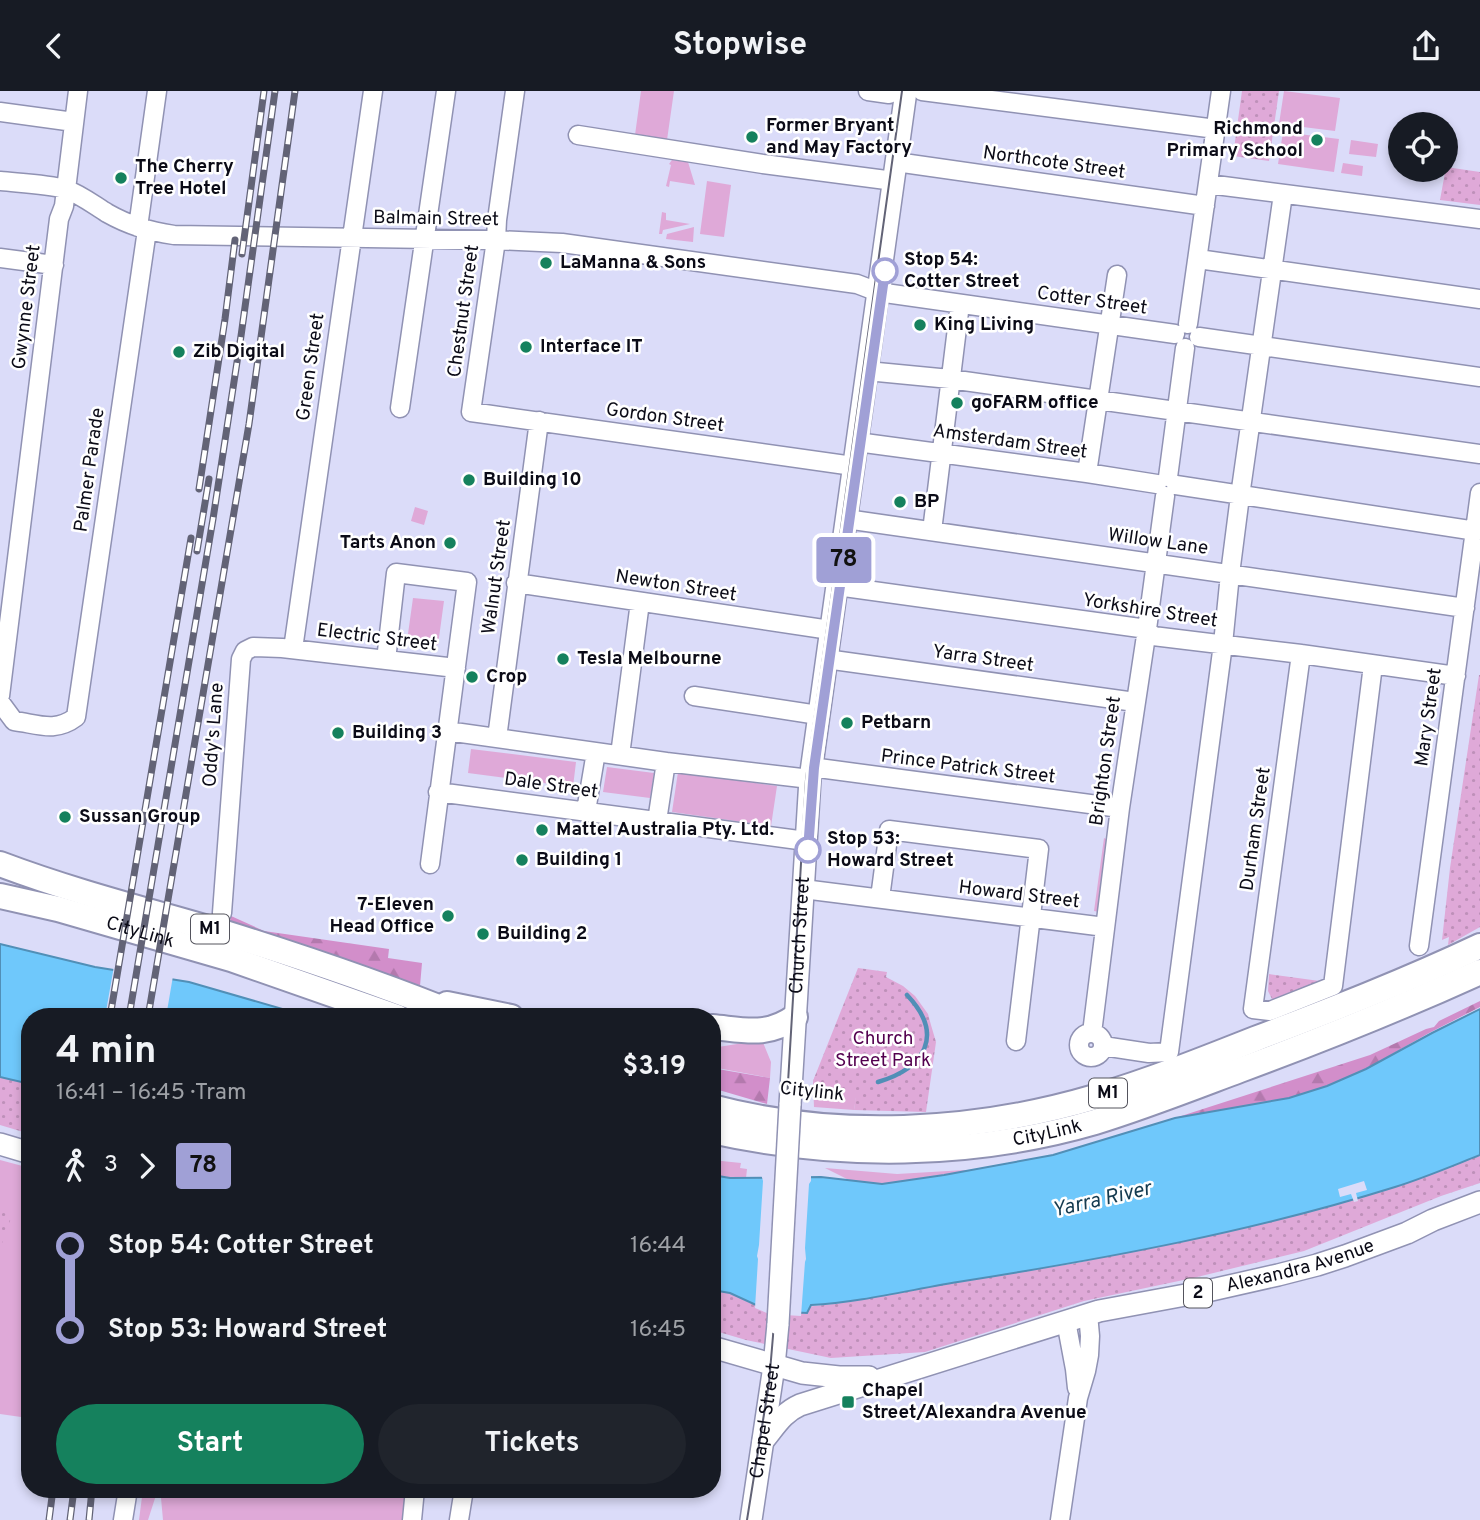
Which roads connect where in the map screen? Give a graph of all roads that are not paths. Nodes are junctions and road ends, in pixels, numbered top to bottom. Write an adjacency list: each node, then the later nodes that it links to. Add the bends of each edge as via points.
1 (78, 91): 12 (street, Gwynne Street)
2 (157, 91): 22 (street, Palmer Parade)
3 (373, 91): 23 (street, Green Street)
4 (446, 91): 24 (street)
5 (515, 91): 25 (street, Chestnut Street)
6 (868, 91): 7 (street)
7 (896, 91)
8 (906, 91): 15 (main road, Church Street)
9 (922, 91): 13 (street)
10 (1221, 91): 13 (street, Brighton Street)
11 (0, 112): 12 (street)
12 (74, 122): 18 (street, Gwynne Street)
13 (1216, 129): 17 (street, Brighton Street)
14 (578, 135): 15 (street, Northcote Street, via 763,164)
15 (895, 171): 20 (street, Northcote Street); 31 (main road, Church Street)
16 (0, 181): 18 (street, Balmain Street)
17 (1208, 184): 19 (street); 20 (street, Brighton Street)
18 (65, 189): 22 (street, Balmain Street); 28 (street, Gwynne Street)
19 (1283, 194): 21 (street); 29 (street)
20 (1205, 206): 27 (street, Brighton Street)
21 (1480, 219)
22 (142, 229): 23 (street, Balmain Street, via 174,235); 76 (street, Palmer Parade, via 76,717 55,727 14,721)
23 (351, 238): 24 (street, Balmain Street); 67 (street, Green Street)
24 (424, 239): 25 (street, Balmain Street); 41 (street)
25 (496, 240): 31 (street, Balmain Street, via 621,251 857,284); 43 (street, Chestnut Street)
26 (0, 258): 28 (street)
27 (1198, 259): 29 (street); 35 (street, Brighton Street)
28 (54, 265): 57 (street, Gwynne Street)
29 (1273, 270): 32 (street); 36 (street)
30 (1117, 275): 34 (street)
31 (878, 292): 33 (street, Cotter Street); 37 (main road, Church Street)
32 (1480, 299)
33 (960, 304): 34 (street, Cotter Street); 39 (street)
34 (1110, 325): 35 (street, Cotter Street); 40 (street)
35 (1187, 336): 36 (street, Cotter Street); 42 (street, Brighton Street)
36 (1261, 347): 38 (street, Cotter Street); 45 (street)
37 (867, 371): 39 (street); 46 (main road, Church Street)
38 (1480, 377)
39 (950, 379): 40 (street); 47 (street)
40 (1098, 400): 42 (street); 50 (street)
41 (400, 408)
42 (1177, 411): 45 (street); 51 (street, Brighton Street)
43 (471, 412): 44 (street, Gordon Street)
44 (539, 421): 49 (street, Gordon Street); 60 (street, Walnut Street)
45 (1251, 422): 48 (street); 53 (street)
46 (856, 442): 47 (street, Amsterdam Street); 49 (main road, Church Street)
47 (941, 454): 50 (street, Amsterdam Street); 55 (street)
48 (1480, 454)
49 (853, 466): 54 (main road, Church Street)
50 (1087, 473): 51 (street, Amsterdam Street)
51 (1167, 485): 53 (street, Amsterdam Street); 58 (street, Brighton Street)
52 (1480, 493): 56 (street, Mary Street)
53 (1240, 496): 56 (street, Amsterdam Street); 59 (street)
54 (846, 519): 55 (street, Willow Lane); 61 (main road, Church Street)
55 (932, 531): 58 (street, Willow Lane)
56 (1476, 531): 63 (street, Mary Street)
57 (8, 555): 74 (street, Gwynne Street)
58 (1156, 564): 59 (street, Willow Lane); 64 (street, Brighton Street)
59 (1230, 574): 63 (street, Willow Lane); 66 (street)
60 (516, 583): 62 (street, Newton Street); 80 (street, Walnut Street)
61 (837, 586): 64 (street, Yorkshire Street); 65 (main road, Church Street)
62 (640, 602): 65 (street, Newton Street); 82 (street)
63 (1465, 608): 73 (street, Mary Street)
64 (1147, 629): 66 (street, Yorkshire Street, via 1153,636); 77 (street, Brighton Street)
65 (830, 631): 69 (main road, Church Street)
66 (1223, 644): 68 (street, Yorkshire Street); 97 (street, Brighton Street, via 1169,1052 1149,1053 1097,1039)
67 (293, 649): 70 (street, Electric Street); 95 (street, Oddy's Lane, via 253,647 241,659)
68 (1301, 654): 71 (street, Yorkshire Street); 71 (street, Durham Street, via 1253,1009 1270,1011 1333,986)
69 (826, 659): 77 (street, Yarra Street); 78 (main road, Church Street)
70 (386, 660): 72 (street, Electric Street); 72 (street, via 396,573 467,582)
71 (1373, 665): 73 (street, Yorkshire Street)
72 (456, 668): 79 (street)
73 (1456, 676): 98 (street, Mary Street)
74 (0, 696)
75 (694, 696): 78 (street)
76 (0, 702)
77 (1135, 702): 86 (street, Brighton Street)
78 (818, 715): 84 (main road, Church Street)
79 (447, 731): 80 (street, Dale Street); 85 (street)
80 (497, 738): 81 (street, Dale Street)
81 (596, 752): 82 (street, Dale Street); 87 (street)
82 (620, 755): 83 (street, Dale Street)
83 (666, 762): 84 (street, Dale Street); 88 (street)
84 (811, 773): 86 (street, Prince Patrick Street); 89 (main road, Church Street)
85 (438, 792): 87 (street, Dale Street); 91 (street)
86 (1120, 807): 97 (street, Brighton Street)
87 (586, 811): 88 (street, Dale Street)
88 (657, 821): 89 (street, Dale Street)
89 (806, 841): 92 (main road, Church Street)
90 (0, 864): 101 (highway, M1)
91 (430, 864)
92 (803, 889): 94 (street, Howard Street); 105 (main road, Church Street)
93 (0, 896): 102 (highway, CityLink / M1, via 231,959)
94 (880, 898): 96 (street, Howard Street); 96 (street, via 889,830 1040,849)
95 (222, 913)
96 (1032, 918): 97 (street, Howard Street); 107 (street)
97 (1105, 927)
98 (1419, 946)
99 (1480, 946): 110 (highway, M1, via 1364,997 1116,1090 1035,1112)
100 (1480, 972): 111 (highway, CityLink / M1, via 1181,1092 1028,1138 926,1150 855,1151)
101 (418, 999): 103 (highway, M1); 104 (highway)
102 (371, 1008)
103 (440, 1008)
104 (464, 1008)
105 (795, 1017): 106 (highway, via 771,1030); 117 (main road, Church Street, bridge)
106 (721, 1028)
107 (1016, 1041)
108 (721, 1098): 110 (street, Citylink, via 778,1110 888,1119)
109 (721, 1109): 110 (highway, M1, via 803,1123)
110 (908, 1127)
111 (721, 1133)
112 (0, 1144): 113 (main road)
113 (21, 1150)
114 (1480, 1202): 115 (main road, Alexandra Avenue / 2, via 1317,1265)
115 (1088, 1314): 116 (main road, Alexandra Avenue / 2); 121 (street, via 1089,1355)
116 (1066, 1321): 120 (main road, Alexandra Avenue / 2); 121 (street)
117 (777, 1327): 119 (main road, Chapel Street)
118 (721, 1350): 119 (main road, Alexandra Avenue / 2)
119 (774, 1366): 120 (main road, Alexandra Avenue / 2, via 850,1377); 122 (main road, Chapel Street)
120 (912, 1371): 122 (main road, Alexandra Avenue, via 794,1407)
121 (1078, 1398): 130 (street)
122 (763, 1441): 129 (main road, Chapel Street)
123 (127, 1498): 126 (street)
124 (414, 1498): 127 (street)
125 (463, 1498): 128 (street)
126 (123, 1520)
127 (412, 1520)
128 (459, 1520)
129 (751, 1520)
130 (1060, 1520)

